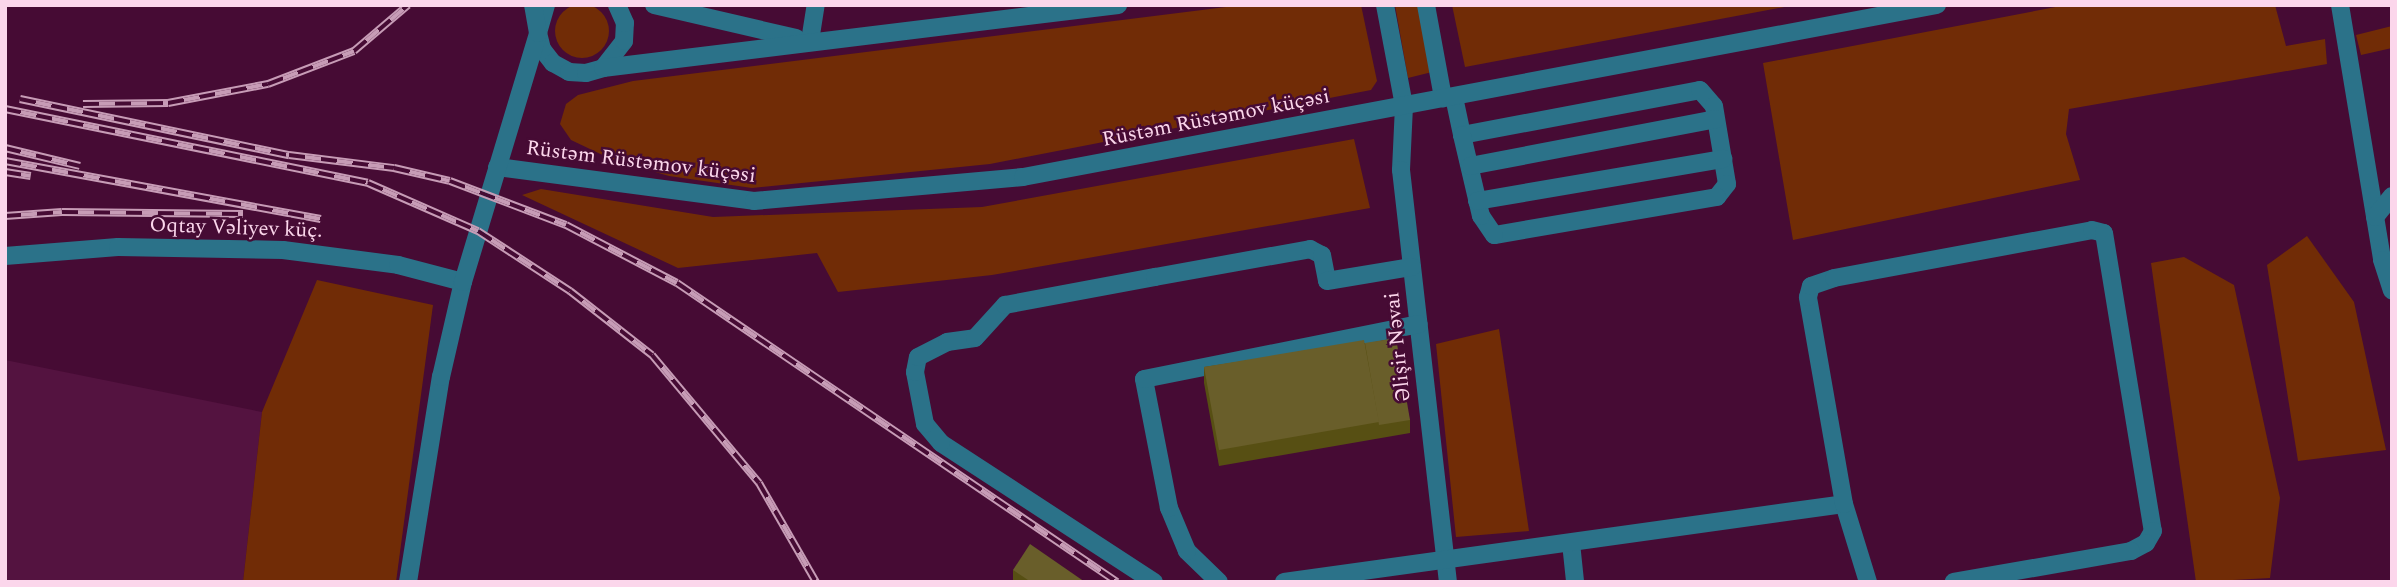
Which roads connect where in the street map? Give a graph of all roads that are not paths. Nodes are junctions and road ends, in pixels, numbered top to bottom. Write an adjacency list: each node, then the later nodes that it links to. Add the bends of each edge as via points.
1 (533, 5): 11 (street)
2 (546, 5): 11 (street)
3 (617, 5): 13 (street, via 625,23 624,41)
4 (654, 5): 12 (street)
5 (816, 5): 12 (street)
6 (1118, 5): 12 (street)
7 (1385, 5): 15 (street, Əlişir Nəvai)
8 (1426, 5): 14 (street)
9 (1937, 5): 14 (street, Rüstəm Rüstəmov küçəsi)
10 (2343, 9): 23 (street)
11 (538, 33): 13 (street, via 542,49 553,63 569,72); 20 (street)
12 (810, 41): 13 (street)
13 (603, 68)
14 (1449, 98): 15 (street, Rüstəm Rüstəmov küçəsi); 17 (street)
15 (1404, 106): 20 (street, Rüstəm Rüstəmov küçəsi, via 1043,174 810,198 707,198); 25 (street, Əlişir Nəvai, via 1402,170)
16 (1716, 119): 17 (street, via 1711,98 1700,90); 18 (street); 19 (street)
17 (1462, 135): 19 (street)
18 (1723, 159): 22 (street); 22 (street, via 1727,184 1717,197 1502,236 1487,231)
19 (1470, 166): 22 (street)
20 (497, 167): 26 (street)
21 (2392, 196): 23 (street)
22 (1477, 201)
23 (2375, 216): 27 (street)
24 (5, 256): 26 (street, Oqtay Vəliyev küç., via 118,247 283,250 398,265)
25 (1412, 267): 28 (street, Əlişir Nəvai); 33 (street, via 1327,281 1322,255 1310,249 1168,274 1005,305 975,338 947,342 918,357 915,372 925,424 941,443)
26 (463, 282): 32 (street, via 441,377)
27 (2392, 290)
28 (1419, 324): 31 (street, Əlişir Nəvai); 34 (street, via 1144,379 1169,508 1187,551)
29 (1844, 504): 30 (street); 38 (street); 39 (street, via 1808,297 1811,286 2092,230 2104,233 2153,531 2146,543 2131,551)
30 (1571, 543): 31 (street); 37 (street)
31 (1445, 561): 35 (street); 36 (street, Əlişir Nəvai)
32 (408, 582)
33 (1154, 582)
34 (1219, 582)
35 (1284, 582)
36 (1447, 582)
37 (1575, 582)
38 (1868, 582)
39 (1954, 582)

